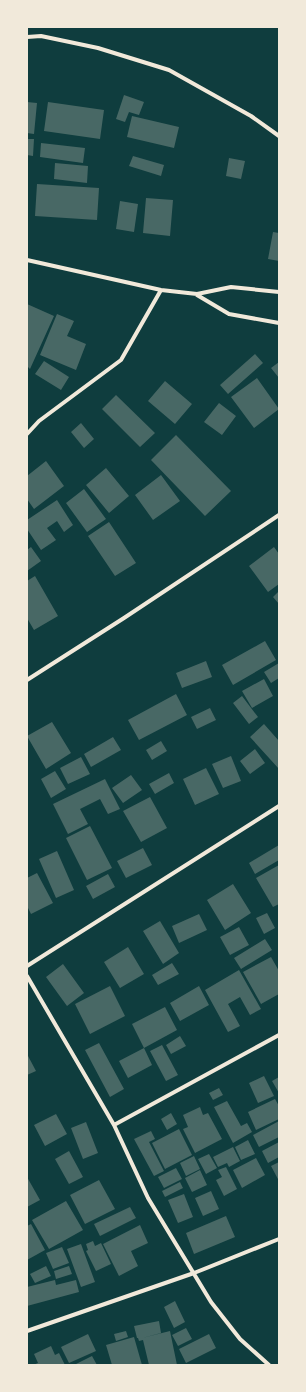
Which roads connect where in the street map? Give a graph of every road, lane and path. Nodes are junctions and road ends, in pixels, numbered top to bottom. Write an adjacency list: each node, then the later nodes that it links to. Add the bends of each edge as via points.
1 (27, 37): 2 (street, via 41,36 98,48 169,70 251,116)
2 (279, 136)
3 (27, 261): 4 (street)
4 (161, 290): 6 (street); 8 (street, via 120,360)
5 (279, 292): 6 (street, via 231,287)
6 (197, 294): 7 (street, via 229,314)
7 (279, 323)
8 (27, 434)
9 (279, 515): 10 (street)
10 (27, 680)
11 (279, 806): 12 (street)
12 (27, 966)
13 (27, 976): 15 (street)
14 (279, 1035): 15 (street)
15 (114, 1125): 17 (street, via 148,1198)
16 (279, 1239): 17 (street)
17 (194, 1273): 18 (street); 19 (street, via 211,1302 240,1339)
18 (27, 1331)
19 (269, 1365)

